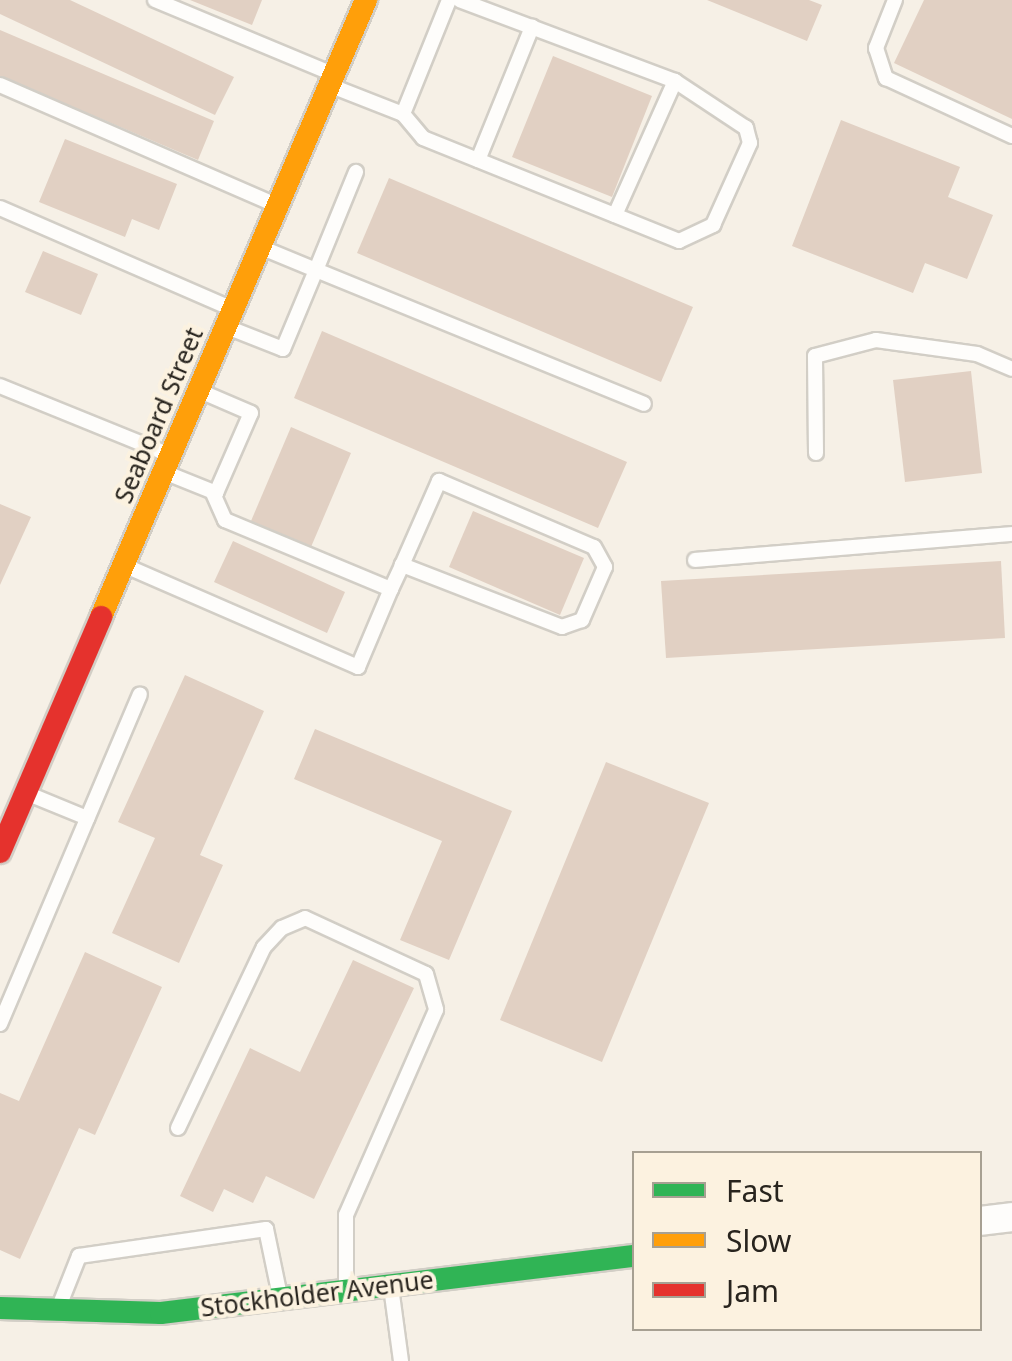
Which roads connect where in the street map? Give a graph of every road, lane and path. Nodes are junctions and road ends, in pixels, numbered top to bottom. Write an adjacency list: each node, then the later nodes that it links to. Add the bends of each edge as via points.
1 (155, 0): 7 (lane)
2 (449, 0): 10 (lane)
3 (460, 0): 6 (lane)
4 (894, 0): 11 (lane, via 876,48 886,78)
5 (358, 3): 7 (street, Seaboard Street)
6 (532, 27): 8 (lane); 12 (lane)
7 (331, 80): 10 (lane); 14 (street, Seaboard Street)
8 (675, 81): 16 (lane); 16 (lane, via 746,128 750,142 736,176 714,225 698,238 679,241)
9 (0, 85): 14 (lane)
10 (402, 114): 12 (lane, via 423,138)
11 (1012, 136)
12 (478, 160): 16 (lane)
13 (356, 172): 18 (lane)
14 (277, 206): 17 (street, Seaboard Street)
15 (0, 208): 19 (lane)
16 (616, 216)
17 (260, 247): 18 (lane); 19 (street, Seaboard Street)
18 (316, 270): 19 (lane, via 283,348); 23 (lane)
19 (229, 318): 22 (street, Seaboard Street)
20 (1012, 369): 24 (lane, via 977,354 876,340 815,356)
21 (0, 386): 25 (lane)
22 (198, 390): 25 (street, Seaboard Street); 26 (lane, via 250,413)
23 (644, 404)
24 (816, 453)
25 (167, 463): 26 (lane); 29 (street, Seaboard Street)
26 (212, 491): 31 (lane, via 225,520)
27 (1012, 534): 28 (lane)
28 (695, 560)
29 (123, 564): 31 (lane, via 358,667); 33 (street, Seaboard Street)
30 (402, 565): 30 (lane, via 439,481 594,547 605,566 582,620 562,627); 31 (lane)
31 (392, 589)
32 (140, 694): 34 (lane)
33 (14, 805): 34 (lane); 35 (street, Seaboard Street)
34 (87, 818): 36 (lane)
35 (0, 852)
36 (0, 1024)
37 (178, 1128): 42 (lane, via 264,946 282,928 305,918 426,974 436,1010 346,1215)
38 (1012, 1217): 39 (street)
39 (982, 1220)
40 (632, 1256): 41 (street, Stockholder Avenue)
41 (390, 1282): 42 (street, Stockholder Avenue); 46 (lane)
42 (346, 1288): 43 (street, Stockholder Avenue)
43 (280, 1297): 45 (street, Stockholder Avenue, via 161,1313); 45 (lane, via 266,1229 79,1256)
44 (0, 1308): 45 (street, Stockholder Avenue)
45 (55, 1316)
46 (401, 1361)

